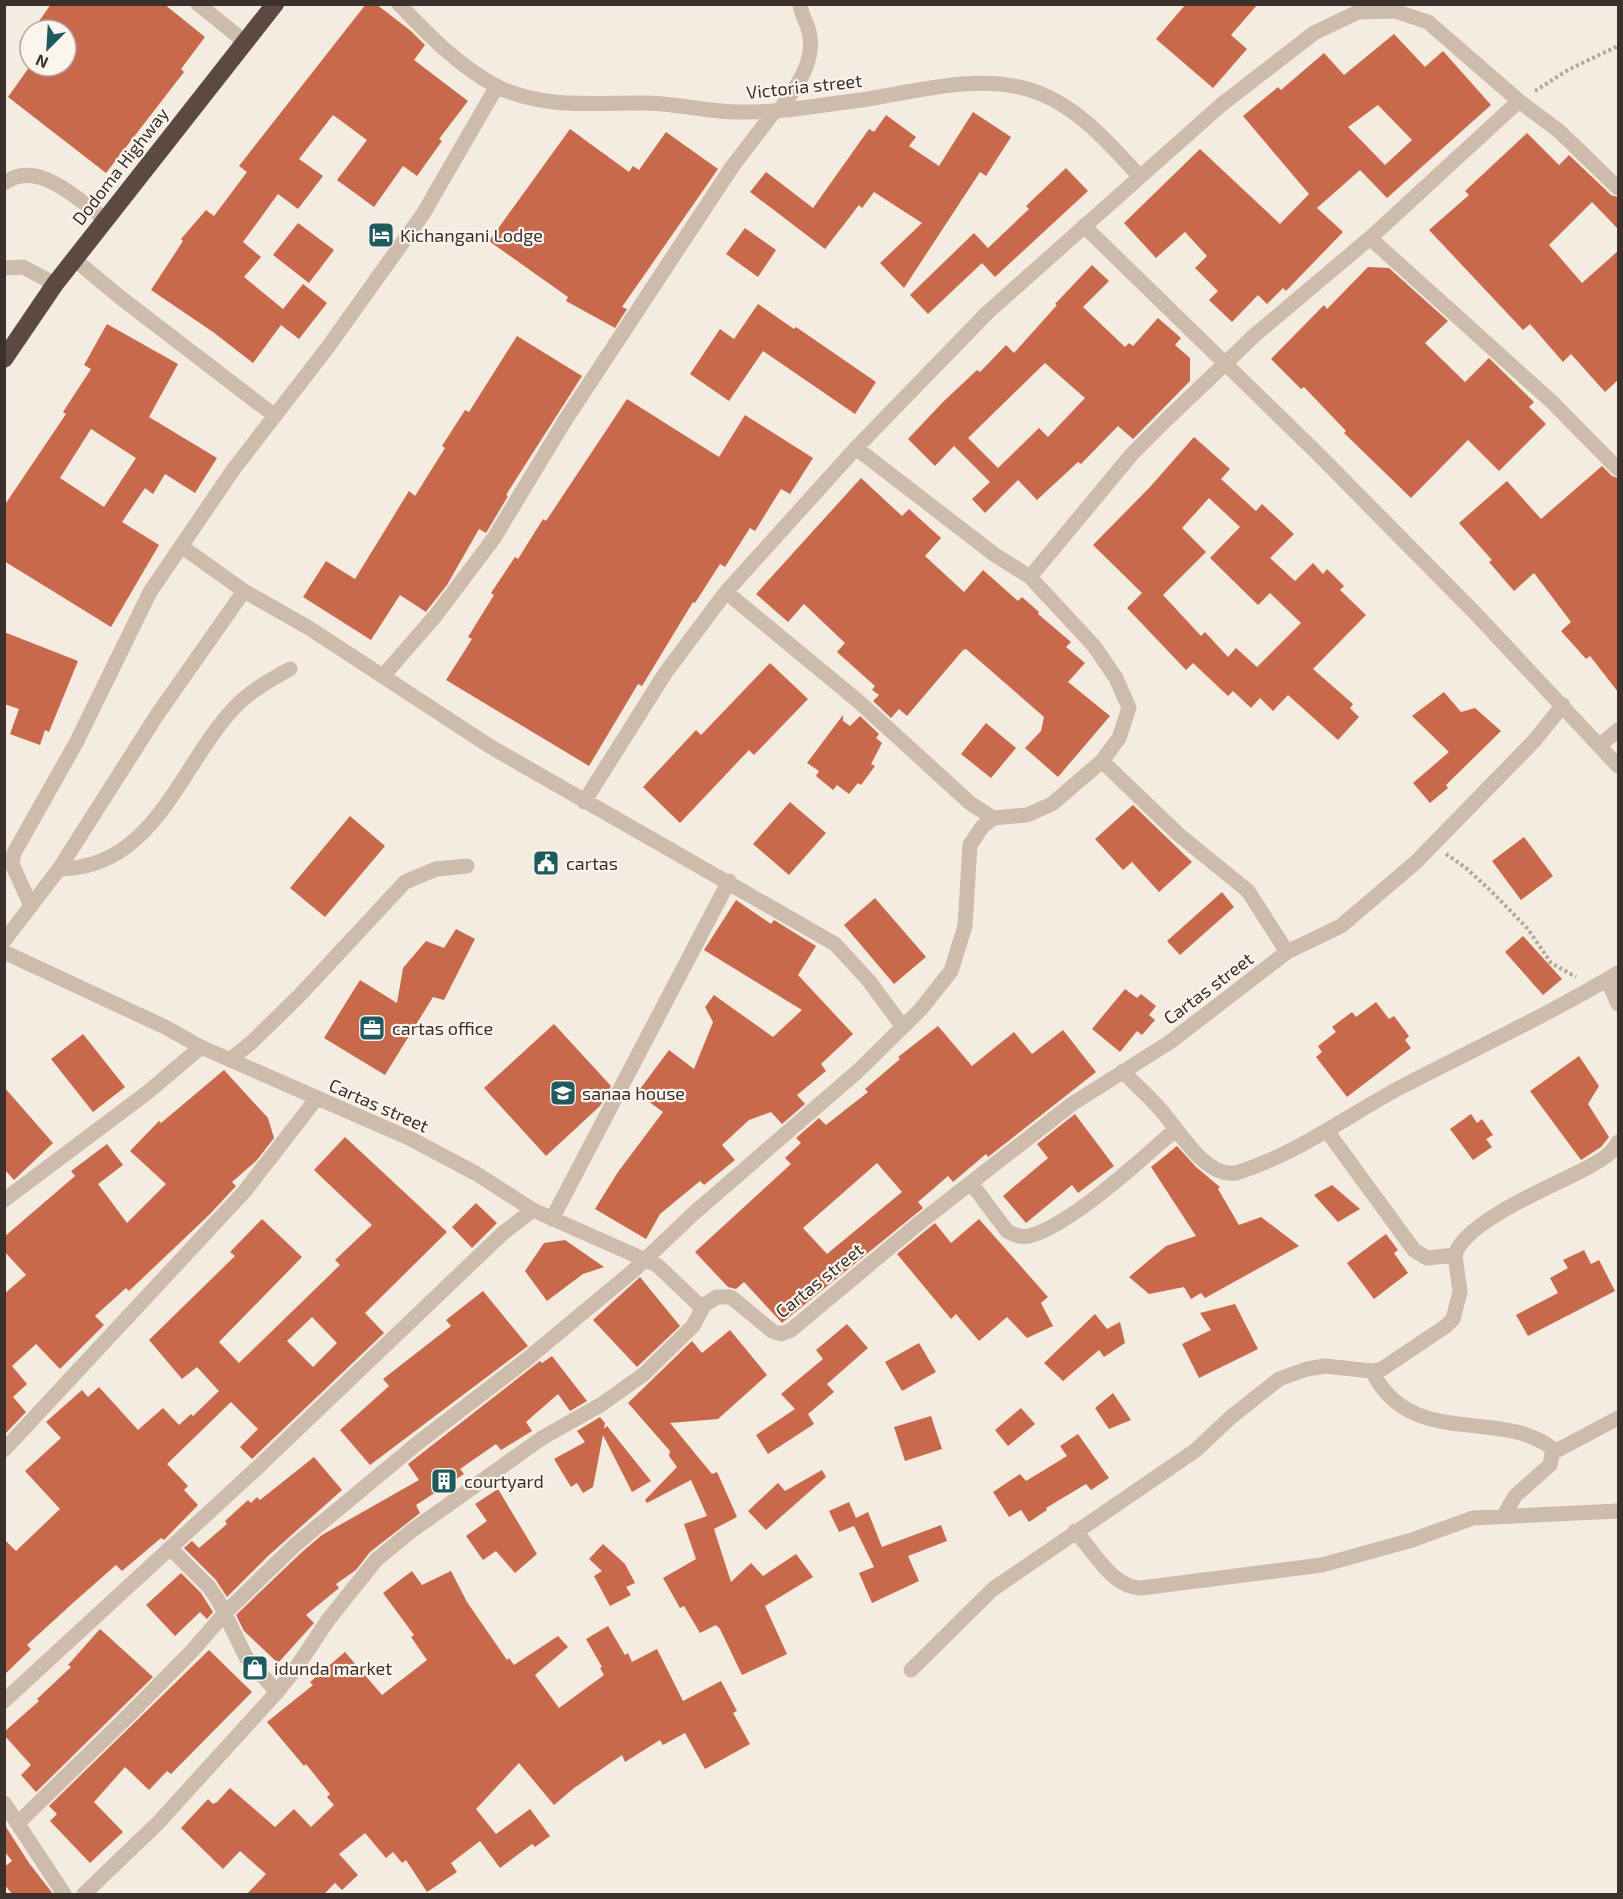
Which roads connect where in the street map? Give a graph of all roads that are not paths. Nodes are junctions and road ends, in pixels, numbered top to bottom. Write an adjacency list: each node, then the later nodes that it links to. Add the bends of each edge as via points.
1 (198, 4): 5 (street)
2 (275, 4): 5 (highway, Dodoma Highway)
3 (399, 4): 6 (street, Victoria street, via 460,62)
4 (800, 4): 8 (street, via 810,50 806,66)
5 (244, 41): 12 (highway, Dodoma Highway)
6 (497, 86): 8 (street, Victoria street, via 543,101 571,104 663,104); 20 (street, via 423,214)
7 (1519, 101): 9 (street, via 1428,22 1395,11 1358,12 1314,33 1267,68); 11 (street, via 1559,131); 14 (street)
8 (777, 112): 9 (street, Victoria street, via 996,82 1050,97 1084,120); 28 (street, via 732,166 583,393 494,538 436,615)
9 (1140, 177): 13 (street)
10 (4, 183): 12 (street, via 33,174 51,181)
11 (1618, 188)
12 (105, 219): 15 (highway, Dodoma Highway)
13 (1084, 226): 19 (street); 21 (street, via 988,312)
14 (1370, 238): 19 (street); 22 (street, via 1552,402)
15 (74, 259): 17 (highway, Dodoma Highway); 20 (street)
16 (4, 268): 17 (street, via 23,267)
17 (55, 284): 18 (highway, Dodoma Highway)
18 (4, 359)
19 (1224, 363): 24 (street, via 1132,454); 29 (street)
20 (274, 416): 23 (street)
21 (856, 448): 24 (street, via 995,555); 26 (street)
22 (1618, 469)
23 (181, 546): 25 (street); 39 (street, via 150,592 76,743 14,854 12,864)
24 (1030, 577): 32 (street, via 1094,646 1126,698 1129,708 1125,726)
25 (244, 591): 28 (street); 37 (street, via 158,714)
26 (726, 592): 34 (street, via 666,672); 35 (street, via 858,702 970,803)
27 (290, 669): 37 (street, via 247,695 233,710 157,818 136,838 112,857 93,865)
28 (383, 676): 34 (street)
29 (1563, 705): 31 (street); 42 (street, Cartas street, via 1534,741 1433,845 1341,926)
30 (1618, 730): 31 (street)
31 (1600, 745): 33 (street)
32 (1102, 760): 35 (street, via 1052,804 1027,815); 42 (street, via 1178,834 1248,891)
33 (1618, 766)
34 (584, 802): 38 (street)
35 (993, 818): 45 (street, via 970,845 965,926 951,971)
36 (467, 866): 47 (street, via 436,869 405,882 299,996)
37 (59, 869): 39 (street)
38 (729, 881): 45 (street, via 835,944 870,981); 56 (street)
39 (32, 906): 40 (street)
40 (4, 941)
41 (4, 952): 46 (street, Cartas street)
42 (1287, 952): 48 (street, Cartas street, via 1219,1006)
43 (1613, 976): 44 (street); 51 (street)
44 (1618, 1004)
45 (903, 1027): 58 (street)
46 (201, 1047): 47 (street, Cartas street); 54 (street, via 148,1092)
47 (230, 1060): 49 (street, Cartas street)
48 (1123, 1071): 50 (street); 53 (street, Cartas street, via 1072,1104)
49 (316, 1098): 55 (street, Cartas street, via 411,1139); 62 (street, via 244,1192)
50 (1176, 1129): 51 (street, via 1206,1163 1230,1174); 53 (street, via 1104,1191 1028,1236 1015,1236 1007,1231)
51 (1327, 1131): 57 (street, via 1414,1250 1427,1258)
52 (1618, 1142): 57 (street, via 1605,1158 1494,1216 1466,1236)
53 (970, 1183): 59 (street, Cartas street, via 785,1333 777,1334 762,1325 731,1297 717,1297)
54 (4, 1200)
55 (533, 1210): 56 (street, Cartas street); 67 (street, via 503,1233)
56 (552, 1219): 58 (street, Cartas street)
57 (1455, 1255): 60 (street, via 1460,1292 1453,1319 1390,1366)
58 (643, 1259): 59 (street, Cartas street, via 662,1269 694,1301); 68 (street, via 526,1360 329,1516)
59 (704, 1305): 70 (street, via 693,1326 644,1374 602,1404 542,1438 376,1560)
60 (1372, 1371): 63 (street, via 1388,1396 1411,1412 1455,1425 1515,1434 1544,1443); 66 (street, via 1325,1366 1279,1379 1196,1450)
61 (1618, 1418): 63 (street)
62 (4, 1450)
63 (1554, 1452): 65 (street, via 1550,1465 1515,1496)
64 (1618, 1510): 65 (street)
65 (1504, 1515): 66 (street, via 1473,1518 1323,1565 1141,1588 1130,1588 1116,1580)
66 (1075, 1531): 69 (street, via 993,1589)
67 (170, 1548): 68 (street, via 209,1587); 71 (street)
68 (225, 1613): 70 (street, via 246,1657); 73 (street, via 178,1666)
69 (911, 1670)
70 (277, 1692): 75 (street, via 158,1823)
71 (4, 1701)
72 (4, 1803): 73 (street)
73 (19, 1822): 74 (street)
74 (64, 1894)
75 (84, 1894)

